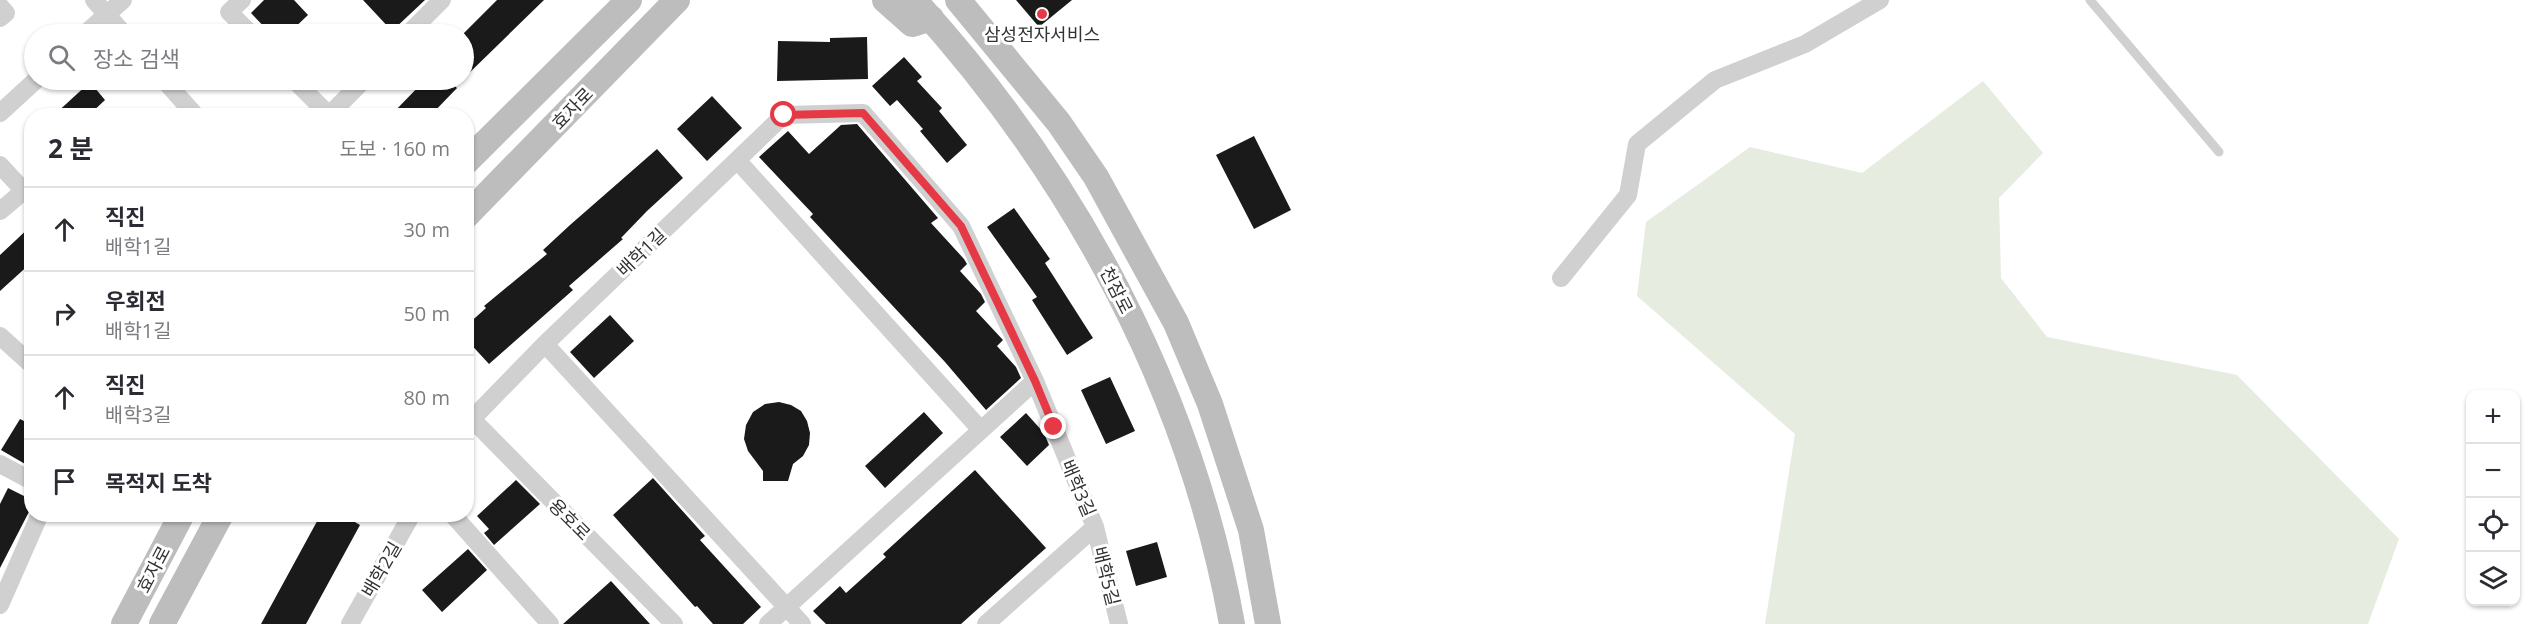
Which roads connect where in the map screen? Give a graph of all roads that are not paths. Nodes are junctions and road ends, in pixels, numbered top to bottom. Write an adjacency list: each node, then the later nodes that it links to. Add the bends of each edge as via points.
1 (94, 0): 13 (street)
2 (123, 0): 13 (street)
3 (242, 0): 17 (street, via 229,12)
4 (442, 0): 18 (street)
5 (629, 0): 28 (street, 효자로)
6 (677, 0): 33 (street, 효자로)
7 (885, 0): 12 (street, via 912,24)
8 (958, 0): 64 (street, 천잠로, via 1059,123 1096,177 1176,323 1210,404 1251,530)
9 (1880, 0): 36 (street, via 1805,44 1715,80 1637,144 1628,195)
10 (2090, 0): 27 (lane)
11 (0, 6): 14 (street, via 6,13)
12 (923, 9): 63 (street, 천잠로, via 1011,116 1086,231 1150,356 1202,495)
13 (107, 15): 15 (street); 16 (street)
14 (0, 18)
15 (97, 24)
16 (115, 24)
17 (241, 24)
18 (418, 24)
19 (25, 90): 26 (street)
20 (173, 90): 23 (street)
21 (304, 90): 24 (street)
22 (354, 90): 25 (street)
23 (189, 108)
24 (322, 108)
25 (336, 108)
26 (0, 112)
27 (2219, 152)
28 (474, 154)
29 (737, 160): 35 (street, 배학1길, via 784,115 863,113); 38 (street, 배학1길); 43 (street)
30 (0, 165): 31 (street)
31 (24, 185)
32 (24, 191): 34 (street)
33 (474, 208)
34 (0, 212)
35 (961, 226): 40 (street, 배학3길)
36 (1561, 278)
37 (0, 336): 39 (street)
38 (545, 344): 41 (street, 배학1길); 53 (street)
39 (24, 358)
40 (1035, 381): 43 (street); 51 (street, 배학3길)
41 (474, 414)
42 (474, 426): 58 (street, 용호로)
43 (981, 430): 53 (street)
44 (0, 464): 45 (street)
45 (24, 477)
46 (36, 522): 52 (street)
47 (178, 522): 54 (street, 효자로)
48 (216, 522): 55 (street, 효자로)
49 (407, 522): 56 (street, 배학2길)
50 (459, 522): 57 (street)
51 (1095, 527): 61 (street, 배학3길); 62 (street, 배학5길)
52 (0, 605)
53 (787, 607): 59 (street); 60 (street)
54 (124, 624)
55 (162, 624)
56 (350, 624)
57 (550, 624)
58 (674, 624)
59 (768, 624)
60 (802, 624)
61 (986, 624)
62 (1119, 624)
63 (1232, 624)
64 (1268, 624)

